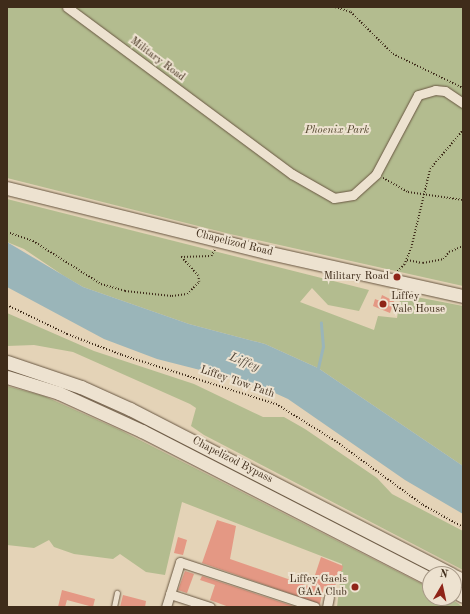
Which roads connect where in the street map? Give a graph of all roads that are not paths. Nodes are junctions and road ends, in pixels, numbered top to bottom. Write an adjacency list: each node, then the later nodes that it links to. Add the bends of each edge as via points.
1 (68, 7): 2 (street, Military Road, via 292,174 334,198 353,195 376,174 418,95 435,90 445,91)
2 (463, 103)
3 (7, 188): 4 (main road, Chapelizod Road, via 217,240)
4 (463, 296)
5 (7, 362): 7 (main road, Chapelizod Bypass, via 81,387 130,409)
6 (7, 377): 8 (main road, Chapelizod Bypass, via 59,393 142,430)
7 (435, 566)
8 (422, 575)
9 (117, 593): 12 (lane)
10 (170, 594): 13 (street); 14 (street); 15 (street, via 180,562)
11 (329, 596): 16 (street)
12 (114, 607)
13 (166, 607)
14 (210, 607)
15 (315, 607)
16 (327, 607)

